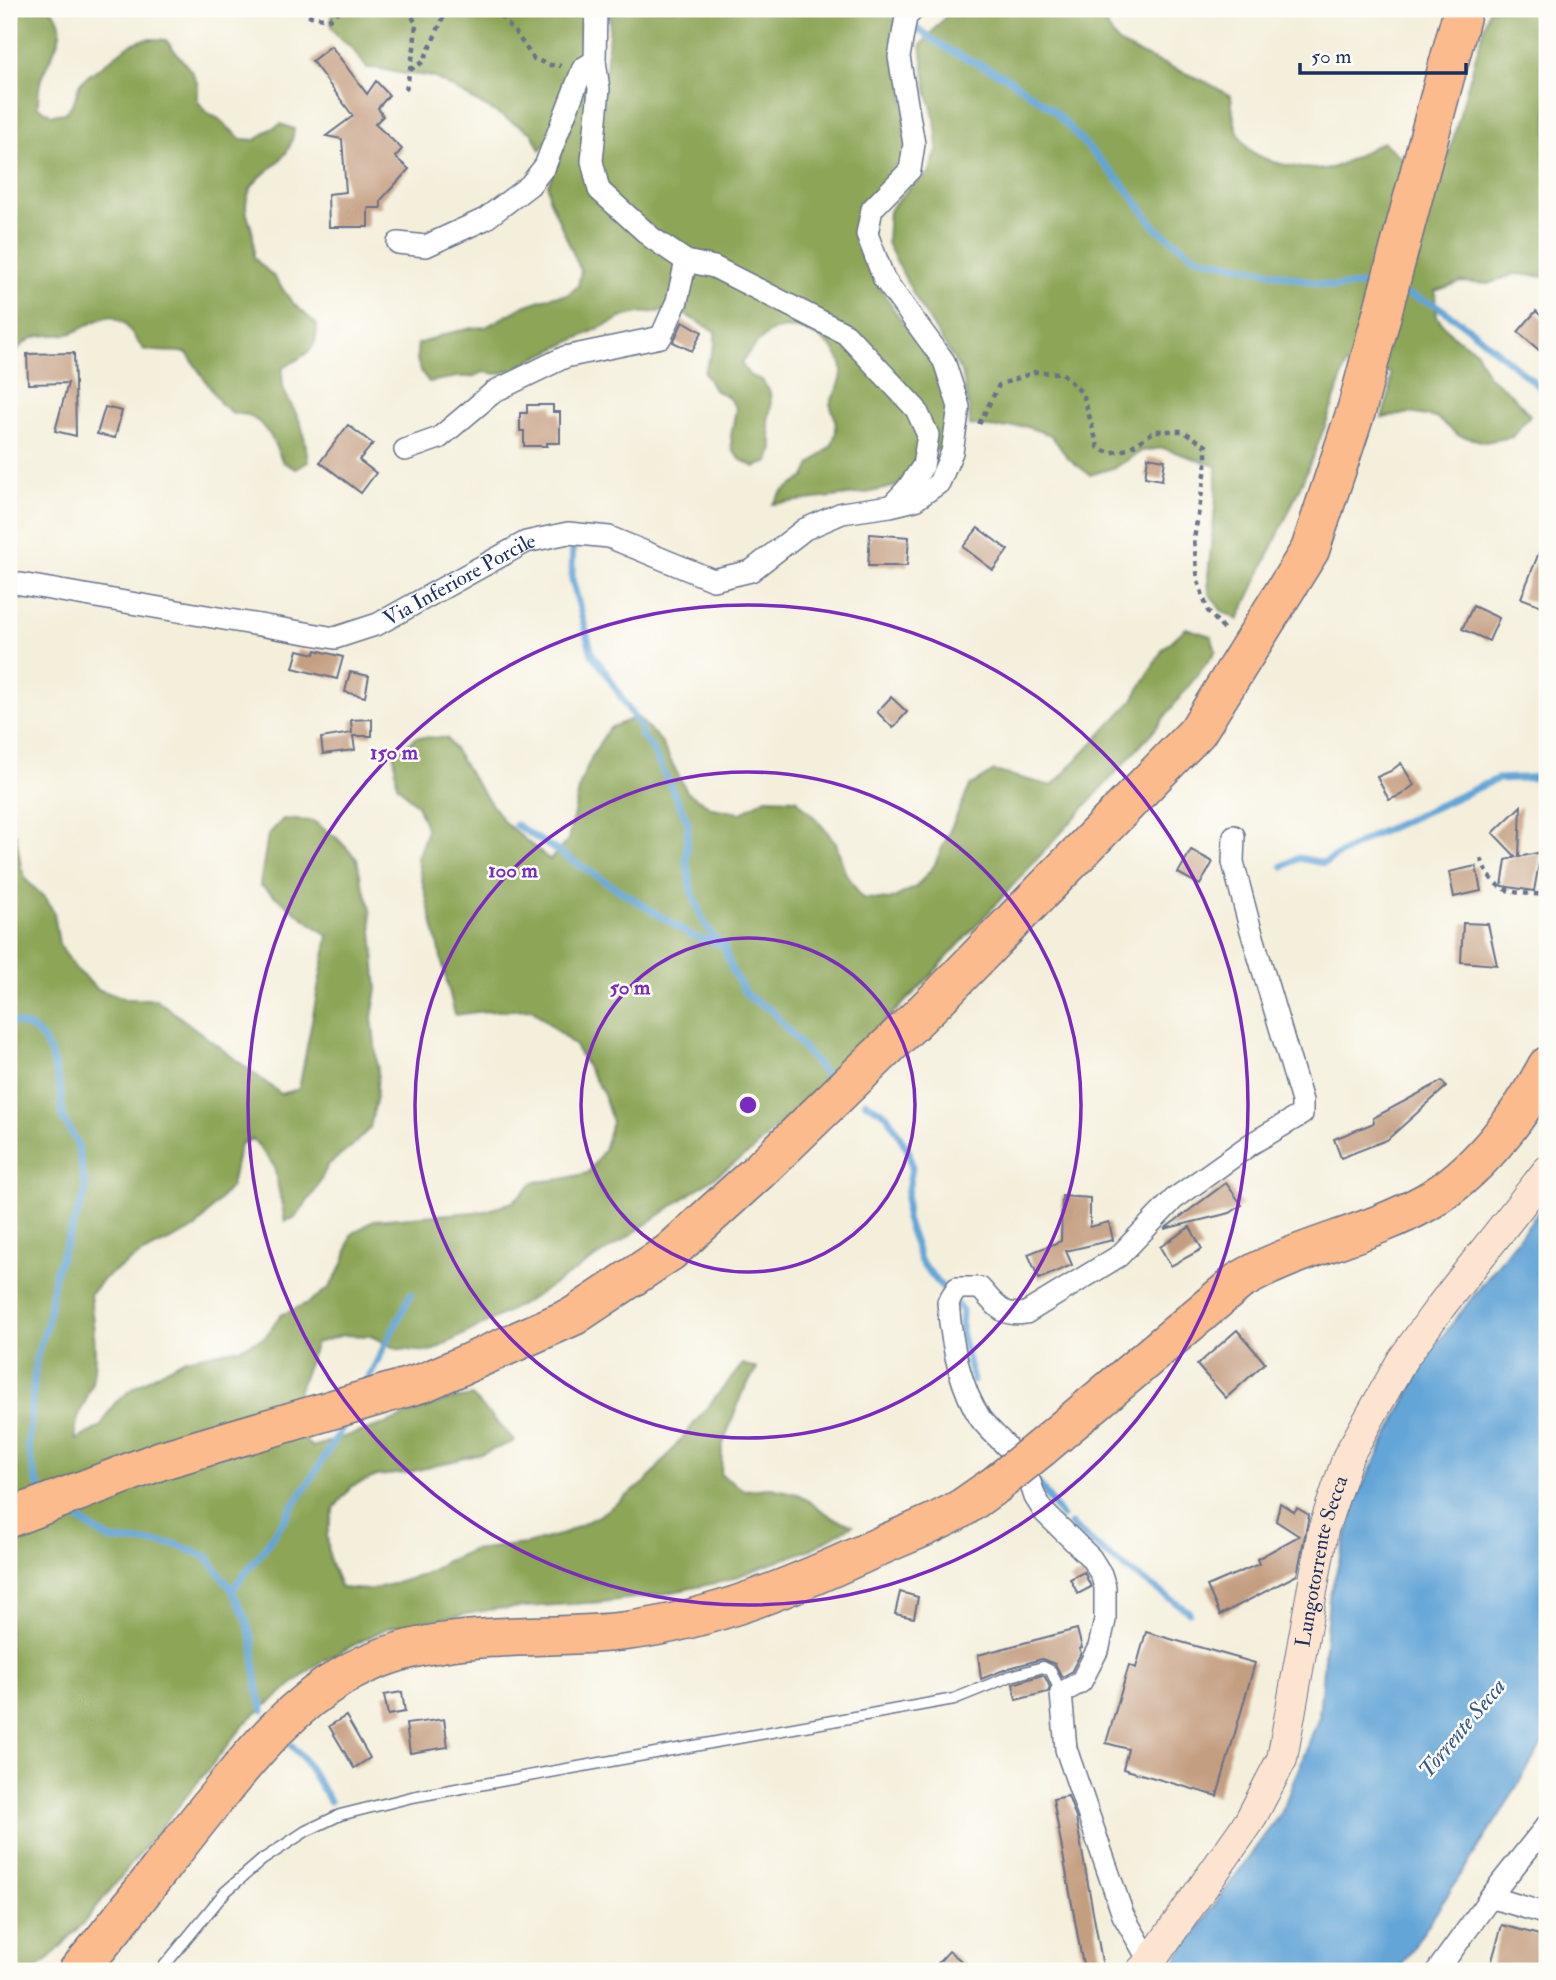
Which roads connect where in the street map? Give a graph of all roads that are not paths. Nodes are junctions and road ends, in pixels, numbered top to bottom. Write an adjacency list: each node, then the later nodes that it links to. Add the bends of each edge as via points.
1 (596, 9): 4 (street)
2 (914, 9): 8 (street, Via Inferiore Porcile, via 906,17 899,57 914,144 910,170 872,209 867,234 884,279 944,361 959,407 952,452 939,483 915,500)
3 (1463, 9): 14 (highway, via 1357,408 1310,550 1197,732 939,997 758,1172 670,1252 574,1316 425,1381 162,1460)
4 (589, 65): 5 (street, via 545,166 530,185 485,219 426,246); 6 (street, via 599,89 592,162 598,190)
5 (398, 243)
6 (686, 261): 7 (street, via 677,301 661,337 565,356 495,391 439,438); 8 (street, via 714,267 846,334 916,409 928,435 922,466)
7 (405, 450)
8 (890, 506): 9 (street, Via Inferiore Porcile, via 842,513 805,529 751,571 713,580 609,537 568,533 526,542 377,624 335,638)
9 (9, 582)
10 (1234, 836): 13 (street, via 1233,862 1302,1114 1174,1199 1119,1256 1026,1313 1002,1311 980,1288 957,1287 948,1302 962,1379 981,1419)
11 (1547, 1066): 13 (highway, via 1507,1129 1443,1191 1414,1208 1238,1282)
12 (1547, 1171): 19 (main road, Lungotorrente Secca, via 1402,1360 1348,1456 1322,1530 1282,1759 1249,1822)
13 (1018, 1465): 15 (street, via 1045,1513 1091,1558 1105,1587 1100,1647 1081,1682); 20 (highway, via 961,1509 811,1577 711,1614 639,1629 436,1643 386,1656 342,1676 307,1701 254,1752)
14 (9, 1518)
15 (1061, 1693): 19 (street, via 1066,1749 1123,1916); 21 (lane, via 1051,1671 1043,1667 954,1699 412,1797 341,1815 262,1860 225,1892)
16 (1547, 1825): 17 (street)
17 (1490, 1897): 18 (street); 22 (street)
18 (1547, 1914)
19 (1146, 1967)
20 (79, 1971)
21 (160, 1971)
22 (1437, 1971)

